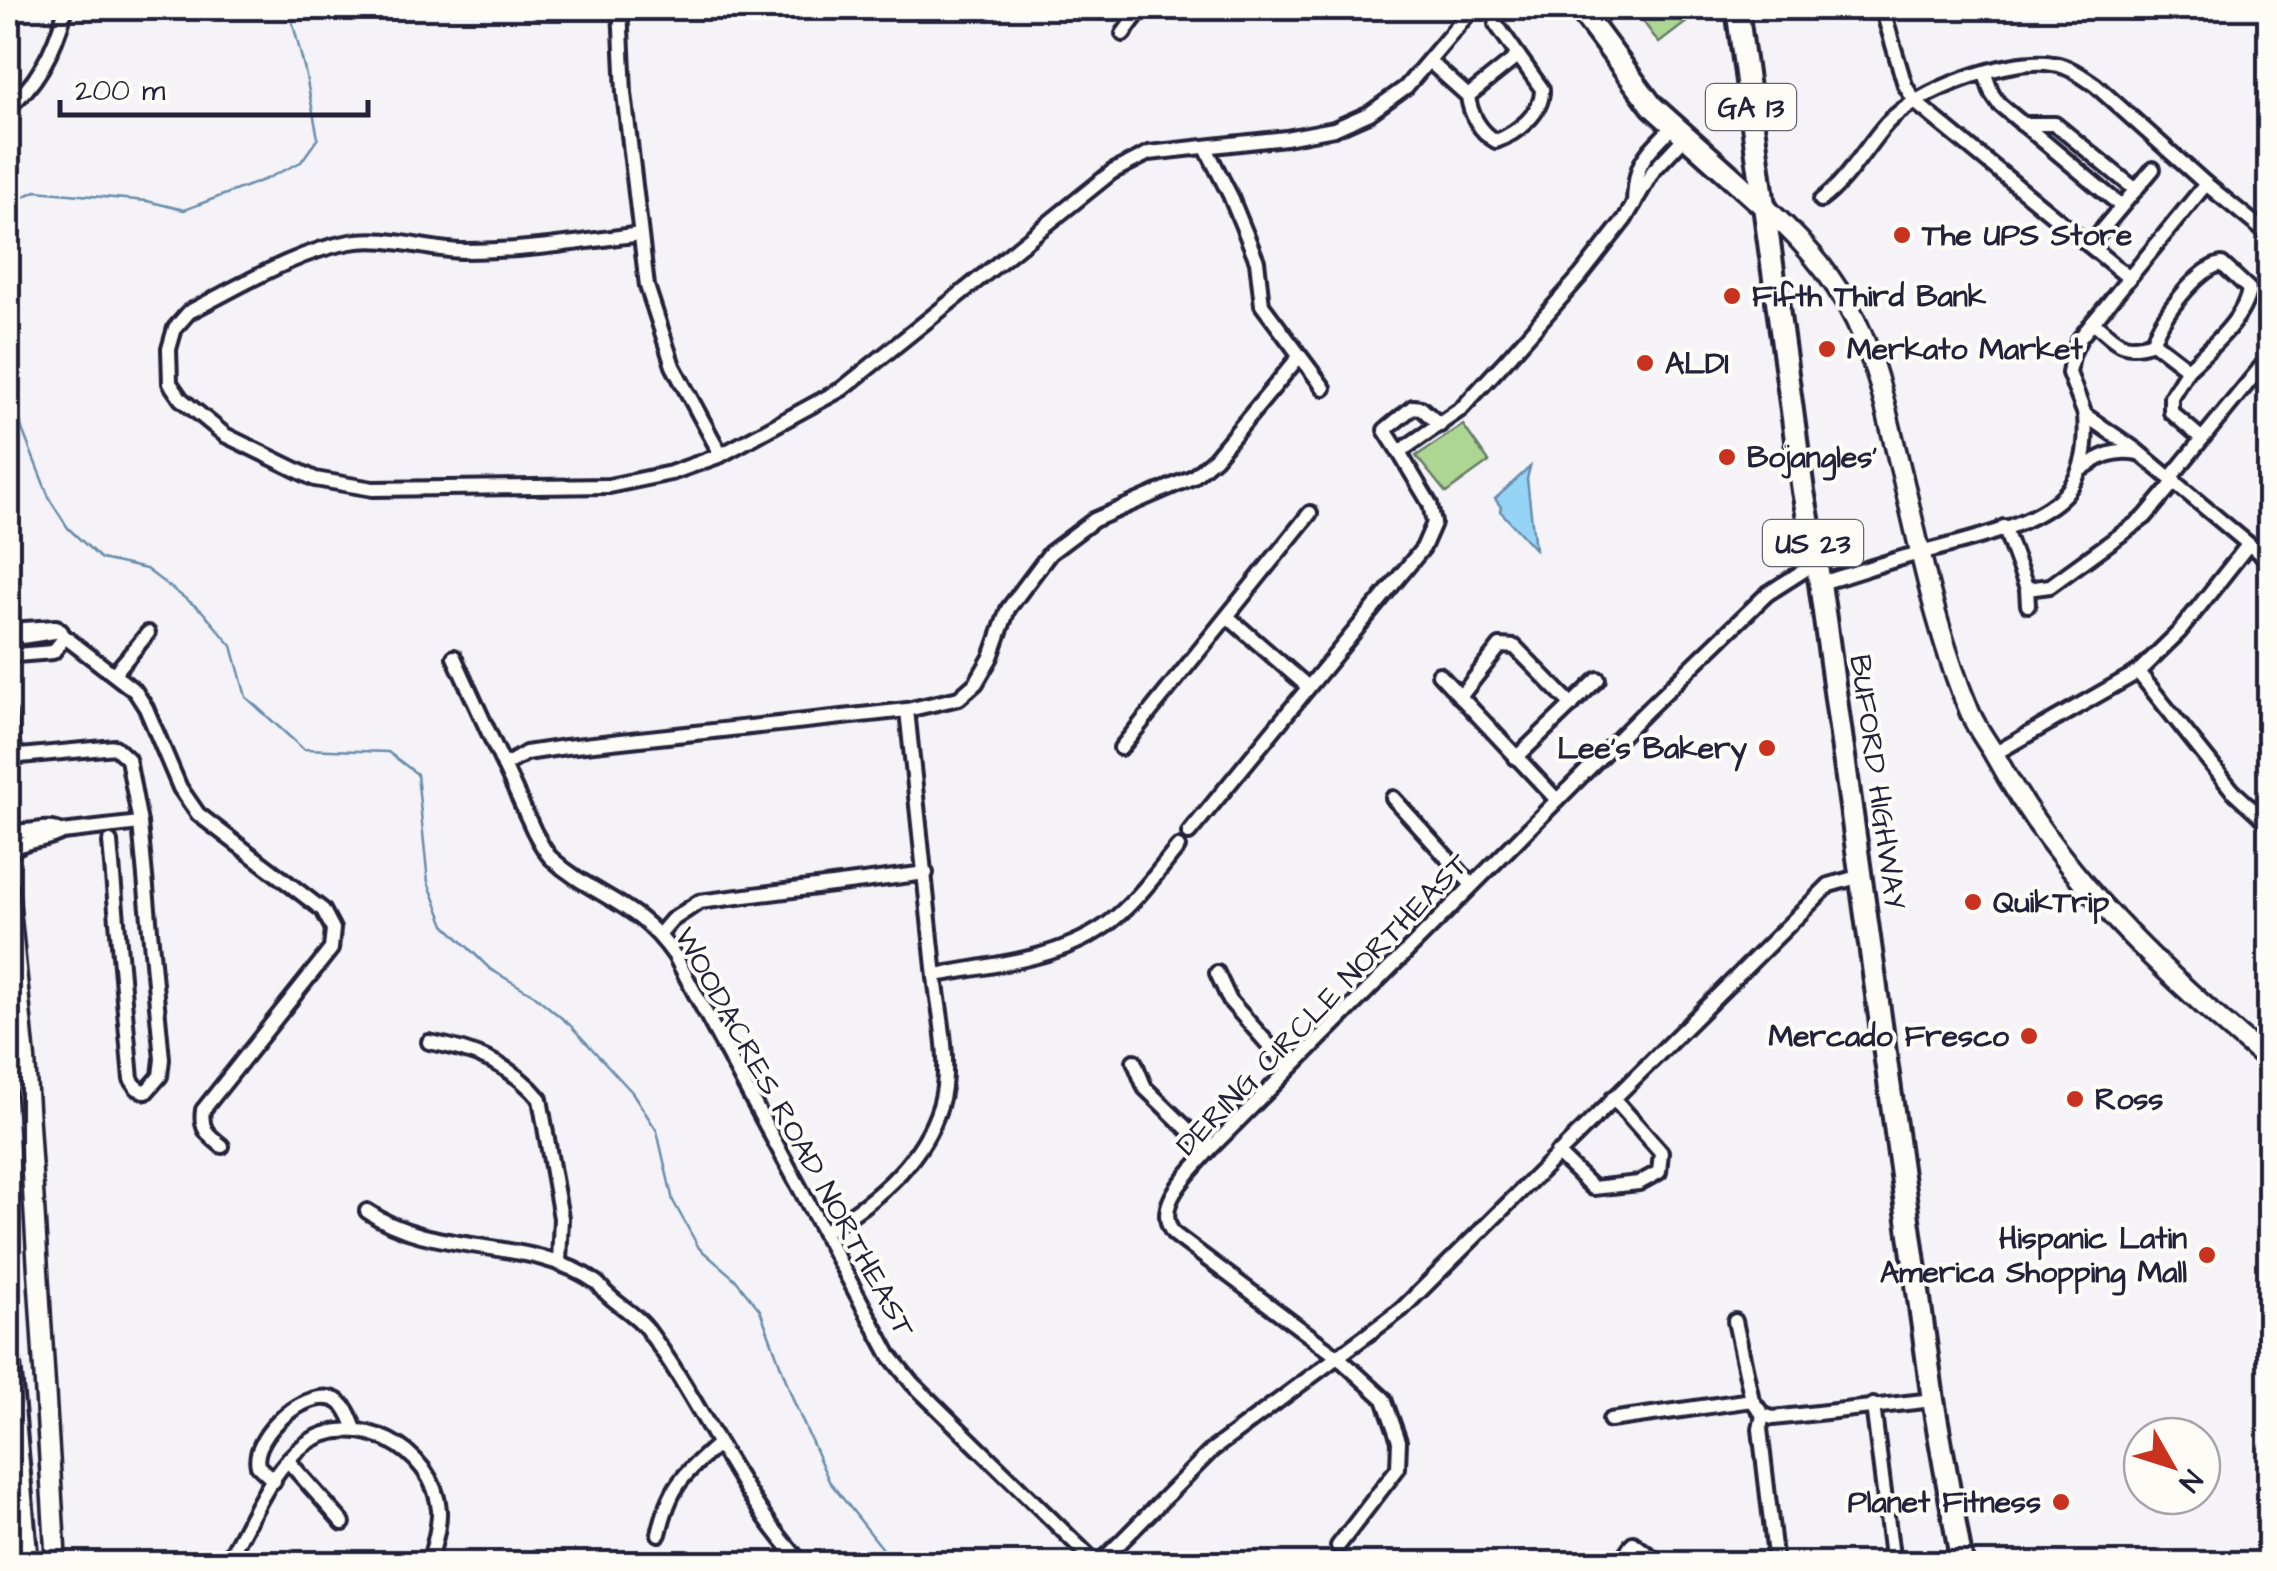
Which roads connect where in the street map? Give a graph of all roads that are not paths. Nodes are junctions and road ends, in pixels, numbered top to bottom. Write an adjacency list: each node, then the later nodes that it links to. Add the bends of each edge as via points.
1 (66, 8): 15 (street, via 46,62)
2 (620, 8): 25 (street)
3 (1142, 8): 9 (street)
4 (1474, 8): 11 (street)
5 (1580, 8): 17 (main road, via 1633,83)
6 (1736, 8): 24 (main road, BUFORD HIGHWAY / GA 13)
7 (1882, 8): 14 (street)
8 (1496, 24): 10 (street)
9 (1123, 34)
10 (1518, 56): 13 (street); 13 (street, via 1543,100 1508,137 1486,136)
11 (1428, 61): 13 (street); 18 (street, via 1406,87 1334,129)
12 (1986, 74): 14 (street); 16 (street, via 1992,94); 20 (street, via 2026,63 2076,72)
13 (1468, 96)
14 (1915, 102): 22 (street, via 1890,120); 27 (street)
15 (8, 107)
16 (2022, 124): 21 (street, via 2055,124); 23 (street)
17 (1679, 132): 24 (main road); 36 (street, via 1640,162 1634,204 1581,275 1461,410)
18 (1206, 148): 32 (street, via 1257,261 1262,304); 40 (street, via 1149,153 1112,172 842,388)
19 (2153, 169): 21 (street)
20 (2206, 184): 26 (street); 28 (street)
21 (2136, 190): 23 (street)
22 (1821, 200)
23 (2121, 206): 27 (street)
24 (1766, 208): 46 (main road, via 1812,252 1858,326); 48 (main road, BUFORD HIGHWAY / US 23)
25 (640, 234): 40 (street, via 647,286 673,366); 40 (street, via 539,248 460,251 378,240 321,250 188,312 168,348 170,383 225,435 314,479 373,489 609,486)
26 (2270, 236)
27 (2088, 245): 28 (street)
28 (2129, 278): 29 (street)
29 (2093, 322): 30 (street, via 2120,345); 35 (street, via 2069,373)
30 (2153, 342): 33 (street); 33 (street, via 2198,276 2210,266 2229,269 2249,289 2247,300)
31 (2270, 356): 37 (street)
32 (1298, 358): 34 (street); 64 (street, via 1194,478 1094,520 1050,552 1008,610 976,683 959,698)
33 (2188, 369): 37 (street, via 2170,412)
34 (1324, 388)
35 (2085, 414): 39 (street); 41 (street)
36 (1440, 425): 38 (street); 38 (street, via 1414,407 1385,430)
37 (2201, 438): 42 (street)
38 (1400, 452): 61 (street, via 1434,523 1410,566)
39 (2140, 453): 41 (street, via 2106,454); 42 (street)
40 (722, 456)
41 (2078, 472): 44 (street, DERING CIRCLE NORTHEAST, via 2064,495)
42 (2173, 479): 45 (street); 49 (street, via 2145,517 2050,586)
43 (1310, 513): 51 (street)
44 (2004, 528): 46 (street, DERING CIRCLE NORTHEAST); 49 (street)
45 (2248, 545): 47 (street); 57 (street)
46 (1920, 552): 48 (street, DERING CIRCLE NORTHEAST); 67 (main road, via 1940,634)
47 (2270, 562)
48 (1819, 573): 71 (street, DERING CIRCLE NORTHEAST, via 1767,594); 81 (main road, BUFORD HIGHWAY / US 23)
49 (2027, 589): 50 (street)
50 (2028, 605)
51 (1228, 617): 61 (street); 66 (street)
52 (148, 633): 58 (street)
53 (15, 634): 54 (street, via 56,627)
54 (63, 634): 56 (street, via 54,652); 58 (street)
55 (454, 657): 69 (street, WOODACRES ROAD NORTHEAST)
56 (8, 661)
57 (2138, 672): 67 (street); 73 (street, via 2232,790)
58 (114, 674): 92 (street, via 136,691 198,814 323,910 333,928 332,949 203,1110 206,1134)
59 (1439, 674): 62 (street)
60 (1598, 679): 63 (street)
61 (1307, 686): 75 (street)
62 (1460, 697): 63 (street, via 1500,646 1515,646); 68 (street)
63 (1572, 705): 68 (street)
64 (907, 710): 69 (street, via 566,747 526,754); 80 (street)
65 (8, 712): 72 (street, via 12,747 20,756 123,751)
66 (1121, 748)
67 (1994, 754): 89 (main road, via 2035,822 2126,932)
68 (1516, 758): 71 (street)
69 (504, 766): 84 (street, WOODACRES ROAD NORTHEAST, via 549,856)
70 (1393, 798): 82 (street)
71 (1557, 800): 82 (street, DERING CIRCLE NORTHEAST)
72 (140, 823): 76 (street); 77 (street, via 162,1058 160,1076 146,1092 132,1079)
73 (2270, 825)
74 (8, 828): 76 (street)
75 (1189, 832)
76 (33, 837): 79 (street)
77 (110, 842)
78 (1178, 847): 86 (street, via 1105,926 1070,946)
79 (8, 854)
80 (926, 873): 84 (street, via 699,902); 86 (street)
81 (1861, 876): 91 (street, via 1829,885); 102 (main road, BUFORD HIGHWAY / US 23)
82 (1472, 885): 90 (street, DERING CIRCLE NORTHEAST)
83 (8, 889): 114 (main road)
84 (660, 934): 96 (street, WOODACRES ROAD NORTHEAST)
85 (1217, 973): 90 (street, via 1230,1001)
86 (935, 975): 96 (street, via 944,1076 933,1124 891,1182)
87 (430, 1042): 97 (street, via 494,1060 540,1099 562,1218)
88 (1134, 1061): 93 (street, via 1144,1088)
89 (2270, 1062)
90 (1289, 1068): 93 (street, DERING CIRCLE NORTHEAST)
91 (1612, 1098): 94 (street); 94 (street, via 1661,1152 1658,1172 1639,1183 1593,1188)
92 (222, 1146)
93 (1209, 1150): 99 (street, DERING CIRCLE NORTHEAST, via 1166,1207 1169,1228)
94 (1557, 1153): 99 (street, via 1402,1310)
95 (366, 1212): 97 (street, via 386,1225)
96 (823, 1232): 118 (street, WOODACRES ROAD NORTHEAST, via 890,1356 912,1383)
97 (559, 1262): 107 (street, via 597,1282 645,1325)
98 (1735, 1321): 101 (street)
99 (1338, 1356): 112 (street, DERING CIRCLE NORTHEAST, via 1384,1399 1401,1456 1391,1480); 118 (street, via 1212,1450)
100 (8, 1363): 113 (highway)
101 (1752, 1400): 104 (street); 105 (street)
102 (1933, 1400): 103 (street); 123 (main road, BUFORD HIGHWAY / US 23)
103 (1873, 1405): 104 (street); 122 (street)
104 (1764, 1416): 121 (street)
105 (1610, 1420)
106 (355, 1429): 108 (street, via 308,1442); 109 (street, via 342,1403 332,1398 299,1405 274,1425 258,1451 258,1466); 116 (street, via 394,1443 424,1471 440,1512)
107 (718, 1444): 111 (street, via 668,1497); 117 (street)
108 (288, 1461): 109 (street); 110 (street)
109 (274, 1481): 115 (street)
110 (343, 1523)
111 (660, 1534)
112 (1338, 1546)
113 (26, 1564)
114 (56, 1564)
115 (229, 1564)
116 (428, 1564)
117 (803, 1564)
118 (1098, 1564)
119 (1618, 1564): 120 (street, via 1633,1543)
120 (1660, 1564)
121 (1776, 1564)
122 (1894, 1564)
123 (1962, 1564)

